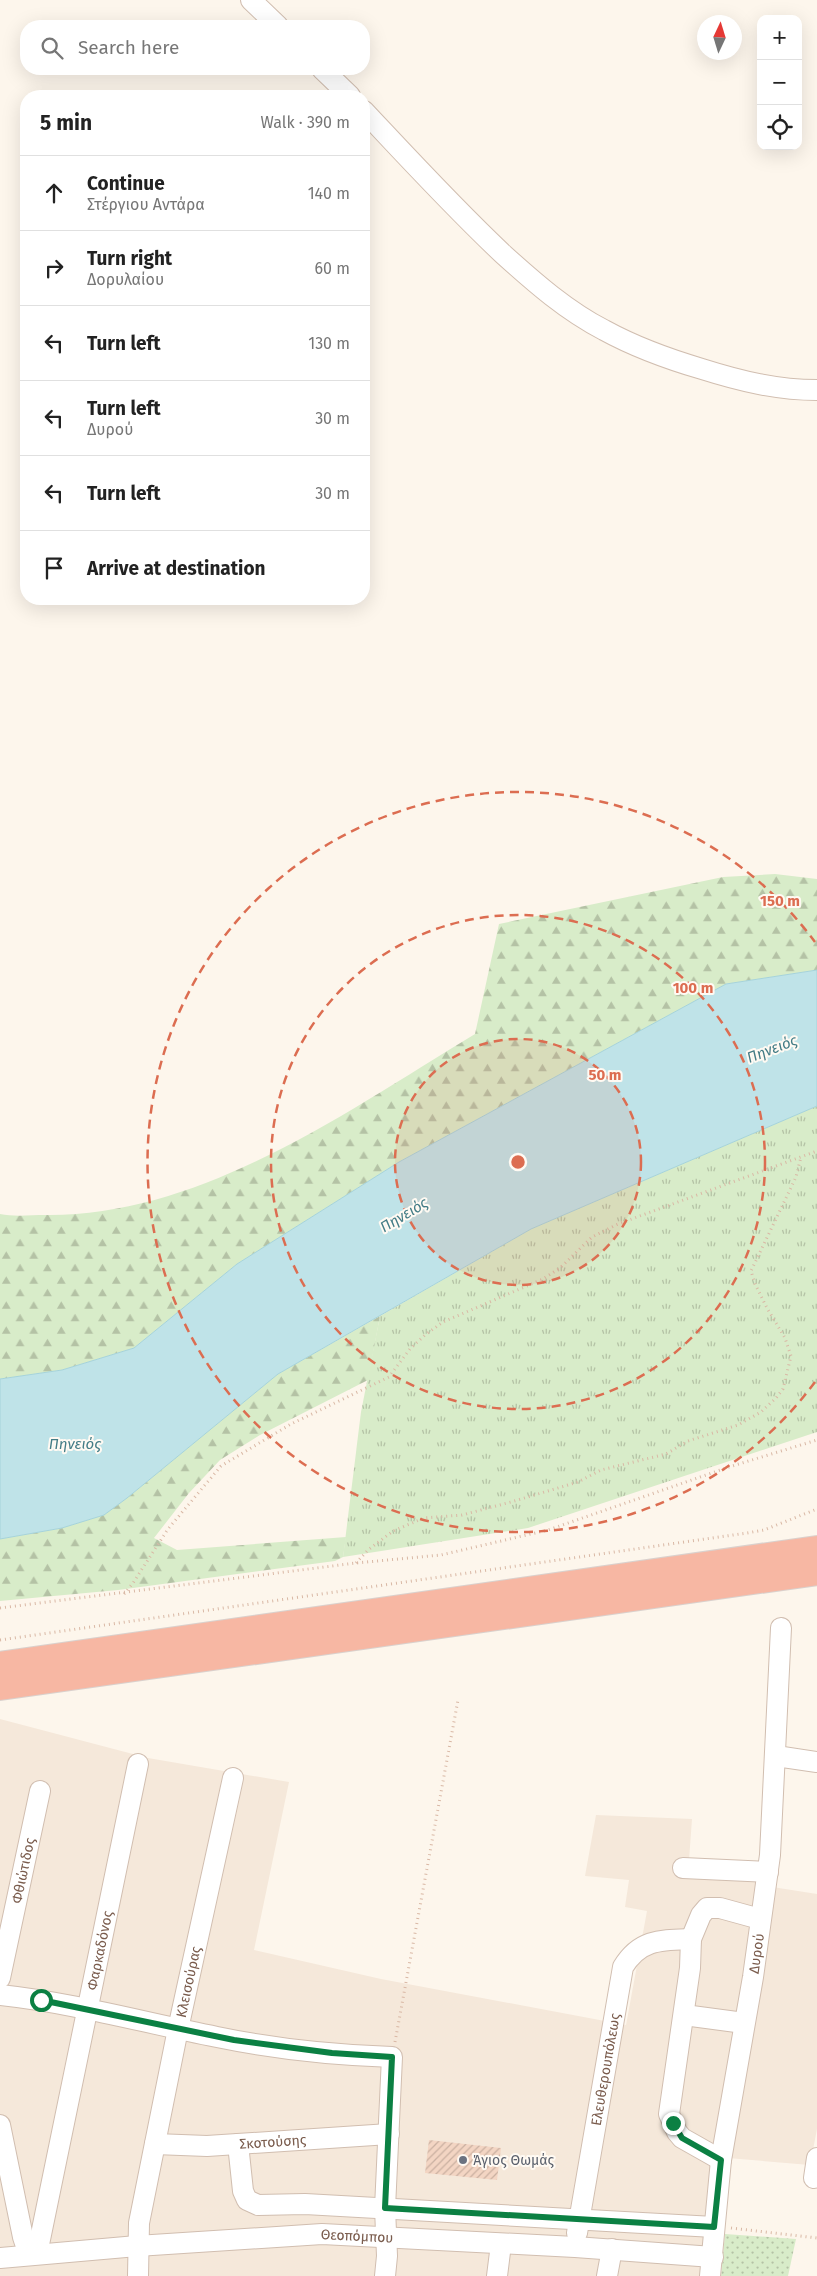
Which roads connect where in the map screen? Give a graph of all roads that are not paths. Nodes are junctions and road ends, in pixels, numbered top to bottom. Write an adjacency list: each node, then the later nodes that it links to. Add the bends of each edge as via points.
1 (251, 0): 2 (street)
2 (272, 20)
3 (328, 75): 4 (street)
4 (344, 90)
5 (370, 117): 6 (street, via 473,226 518,268 551,296 602,330 656,355 742,381 790,390)
6 (817, 390)
7 (817, 1550): 10 (highway)
8 (817, 1572): 11 (highway)
9 (781, 1628): 12 (street, Δυρού)
10 (0, 1666)
11 (0, 1686)
12 (776, 1756): 13 (street); 18 (street, Δυρού)
13 (817, 1762)
14 (138, 1764): 23 (street, Φαρκαδόνος)
15 (233, 1778): 26 (street, Κλεισούρας)
16 (40, 1791): 21 (street, Φθιώτιδος)
17 (683, 1868): 18 (street)
18 (768, 1872): 19 (street, Δυρού)
19 (760, 1918): 20 (street, via 707,1908); 25 (street, Δυρού)
20 (690, 1940): 24 (street); 37 (street, Ελευθερουπόλεως, via 651,1941 630,1957 623,1968)
21 (0, 1978)
22 (0, 1995): 23 (street)
23 (89, 2009): 26 (street); 45 (street, Φαρκαδόνος)
24 (684, 2015): 25 (street); 32 (street, via 670,2114 682,2138)
25 (744, 2023): 32 (street, Δυρού)
26 (178, 2030): 28 (street, via 283,2048 392,2057); 29 (street, Κλεισούρας)
27 (0, 2125): 34 (street)
28 (389, 2134): 30 (street, Σκοτούσης); 36 (street)
29 (154, 2144): 30 (street, Σκοτούσης); 42 (street, Κλεισούρας)
30 (238, 2144): 35 (street, via 247,2200 258,2205)
31 (817, 2158): 33 (street)
32 (721, 2160): 38 (street, Δυρού)
33 (814, 2178)
34 (5, 2180): 45 (street, via 23,2238)
35 (287, 2205): 36 (street); 39 (street)
36 (385, 2208): 37 (street); 40 (street)
37 (578, 2220): 38 (street); 43 (street, Ελευθερουπόλεως)
38 (714, 2227): 47 (street, Δυρού)
39 (288, 2235): 40 (street, Θεοπόμπου); 42 (street, Θεοπόμπου)
40 (385, 2238): 41 (street, Θεοπόμπου); 49 (street)
41 (501, 2244): 43 (street, Θεοπόμπου); 50 (street)
42 (137, 2246): 45 (street, Θεοπόμπου); 48 (street, Κλεισούρας)
43 (575, 2247): 44 (street, Θεοπόμπου)
44 (612, 2249): 47 (street, Θεοπόμπου); 51 (street)
45 (33, 2254): 46 (street, Θεοπόμπου)
46 (0, 2258)
47 (712, 2266)
48 (138, 2276)
49 (385, 2276)
50 (497, 2276)
51 (607, 2276)

